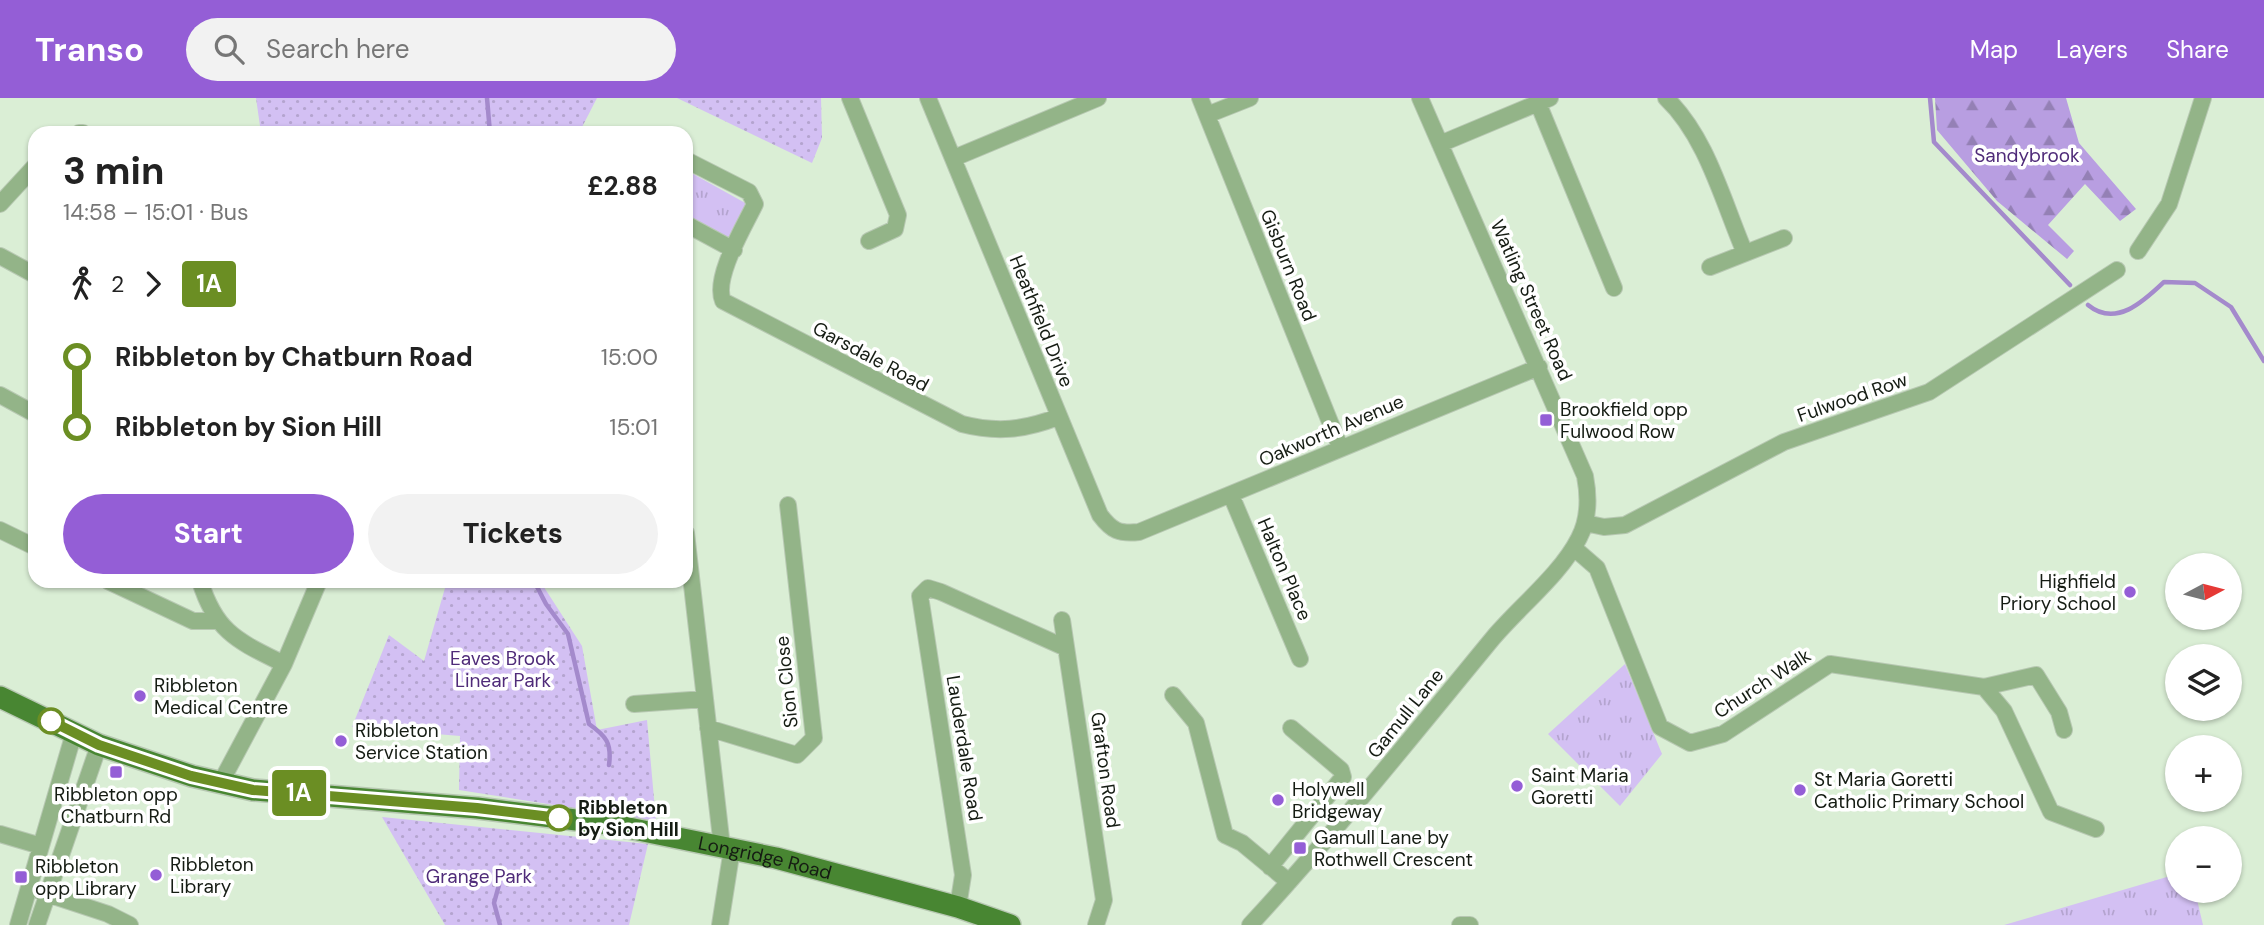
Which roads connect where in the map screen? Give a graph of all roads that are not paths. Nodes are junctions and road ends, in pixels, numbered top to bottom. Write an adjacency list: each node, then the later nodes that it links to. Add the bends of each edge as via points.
1 (850, 98): 19 (street, via 898,215 895,229)
2 (928, 98): 13 (street, Heathfield Drive)
3 (1098, 98): 10 (street)
4 (1200, 98): 11 (street, Gisburn Road)
5 (1250, 98): 11 (street)
6 (1420, 98): 12 (street, Watling Street Road)
7 (1666, 98): 22 (street, via 1685,115)
8 (2203, 98): 21 (street, via 2169,204)
9 (1544, 101): 12 (street); 27 (street, via 1599,270)
10 (1063, 104): 13 (street)
11 (1207, 115): 32 (street, Gisburn Road)
12 (1440, 144): 28 (street, Watling Street Road)
13 (954, 158): 31 (street, Heathfield Drive)
14 (693, 164): 20 (street, Garsdale Road, via 749,192 755,204)
15 (28, 174): 16 (street)
16 (0, 205)
17 (693, 228): 20 (street)
18 (1784, 238): 22 (street)
19 (869, 241)
20 (734, 250): 31 (street, Garsdale Road, via 718,291 723,301 944,418 1003,431 1026,429)
21 (2138, 251)
22 (1745, 253): 24 (street)
23 (0, 256): 26 (street)
24 (1710, 267)
25 (2117, 270): 35 (street, Fulwood Row, via 1929,392 1784,442 1625,525)
26 (28, 271)
27 (1614, 288)
28 (1539, 367): 32 (street, Oakworth Avenue); 35 (street, Watling Street Road, via 1585,476)
29 (0, 395): 30 (street)
30 (28, 410)
31 (1058, 417): 37 (street, Heathfield Drive, via 1100,515 1111,530)
32 (1340, 447): 33 (street, Oakworth Avenue)
33 (1231, 495): 37 (street, Oakworth Avenue); 47 (street, Halton Place)
34 (788, 505): 54 (street, Sion Close, via 814,738 797,755)
35 (1585, 523): 39 (street, Gamull Lane)
36 (0, 530): 38 (street)
37 (1139, 532)
38 (28, 544)
39 (1574, 548): 49 (street, Church Walk, via 1597,568 1660,727 1690,743 1723,734 1830,664); 65 (street, Gamull Lane, via 1495,635)
40 (122, 588): 45 (street, via 193,621)
41 (203, 588): 45 (street)
42 (316, 588): 48 (street)
43 (692, 588): 52 (street)
44 (1062, 620): 46 (street, Grafton Road)
45 (216, 621): 48 (street, via 250,648)
46 (1066, 648): 68 (street, Lauderdale Road, via 941,592 928,588 920,596 963,875); 74 (street, Grafton Road, via 1104,900)
47 (1300, 659)
48 (284, 664): 59 (street)
49 (1984, 687): 56 (street, via 2036,675 2059,712); 60 (street, via 2004,710 2052,812)
50 (1172, 695): 64 (street, via 1196,723 1225,835 1242,842)
51 (0, 697): 57 (main road, Longridge Road)
52 (705, 699): 53 (street); 54 (street)
53 (634, 704)
54 (708, 728): 63 (street)
55 (1291, 728): 64 (street, via 1341,770 1343,777)
56 (2064, 730)
57 (74, 733): 58 (main road, Longridge Road); 62 (street)
58 (99, 745): 59 (main road, Longridge Road); 67 (street)
59 (221, 782): 63 (main road, Longridge Road, via 253,790 609,824)
60 (2096, 829)
61 (0, 834): 62 (street)
62 (41, 846): 66 (street)
63 (727, 848): 68 (main road, Longridge Road); 72 (street)
64 (1270, 867): 65 (street)
65 (1289, 883): 75 (street, Gamull Lane)
66 (31, 888): 67 (street); 69 (street)
67 (48, 895): 70 (street); 71 (street)
68 (958, 907): 73 (main road, Longridge Road)
69 (18, 925)
70 (37, 925)
71 (130, 925)
72 (720, 925)
73 (1010, 925)
74 (1096, 925)
75 (1250, 925)
76 (1460, 925): 77 (street)
77 (1470, 925)

